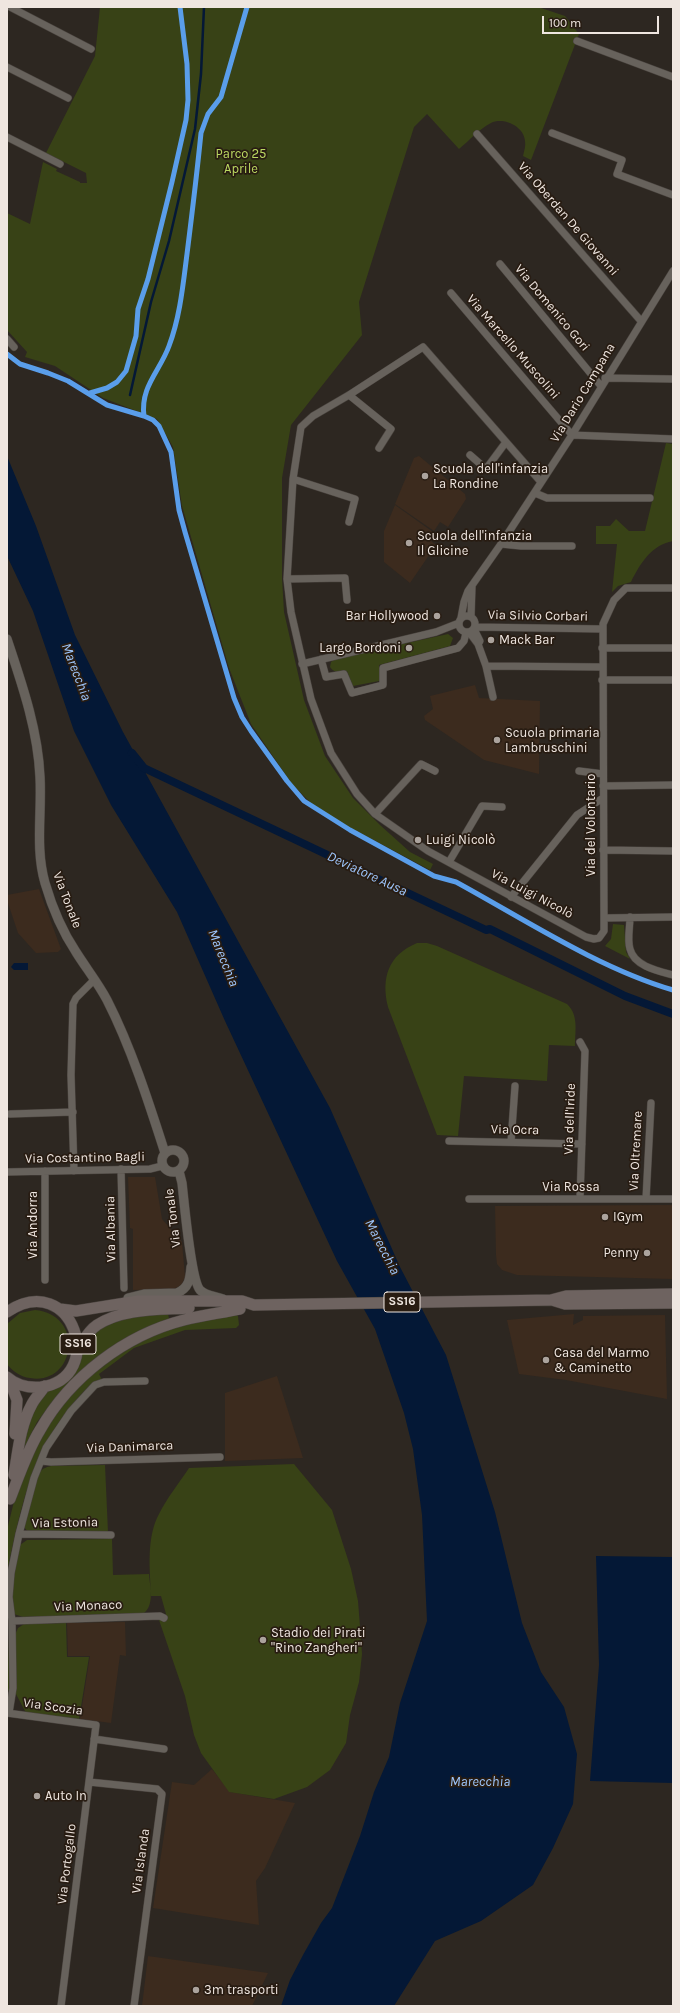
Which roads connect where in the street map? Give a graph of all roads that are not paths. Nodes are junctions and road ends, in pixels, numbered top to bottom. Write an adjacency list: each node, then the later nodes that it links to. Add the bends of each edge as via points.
1 (10, 7): 3 (street)
2 (577, 41): 5 (street)
3 (91, 49)
4 (7, 67): 6 (street)
5 (673, 78)
6 (68, 98)
7 (552, 133): 11 (street, via 622,160 617,174)
8 (477, 134): 15 (street, Via Oberdan De Giovanni)
9 (7, 137): 10 (street)
10 (60, 164)
11 (673, 195)
12 (500, 264): 20 (street, Via Domenico Gori)
13 (673, 271): 15 (street, Via Dario Campana)
14 (451, 294): 22 (street, Via Marcello Muscolini)
15 (641, 321): 18 (street, Via Dario Campana)
16 (7, 338): 17 (street)
17 (14, 347)
18 (606, 378): 19 (street); 20 (street, Via Dario Campana)
19 (673, 379)
20 (601, 386): 22 (street, Via Dario Campana)
21 (349, 395): 24 (street, via 424,348); 25 (street, via 391,429); 27 (street, Via Luigi Nicolò, via 301,426)
22 (572, 434): 23 (street); 28 (street, Via Dario Campana)
23 (673, 439)
24 (506, 442): 26 (street, via 486,469); 28 (street)
25 (379, 448)
26 (470, 455)
27 (293, 480): 31 (street, via 355,500); 34 (street, Via Luigi Nicolò)
28 (541, 482): 29 (street, Via Dario Campana)
29 (534, 493): 30 (street, via 547,498); 32 (street, Via Dario Campana)
30 (650, 498)
31 (349, 522)
32 (501, 544): 33 (street); 35 (street, Via Dario Campana)
33 (572, 546)
34 (287, 579): 37 (street, via 345,578); 48 (street, Via Luigi Nicolò)
35 (472, 586): 38 (street); 39 (street, Via Dario Campana, via 465,598)
36 (673, 588): 40 (street, Via del Volontario, via 626,588 614,600 604,618)
37 (347, 600)
38 (471, 617): 39 (street, via 466,616); 41 (street, via 475,621)
39 (460, 620): 41 (street); 42 (street)
40 (602, 629): 41 (street, Via Silvio Corbari); 44 (street, Via del Volontario)
41 (469, 630): 42 (street, Via Silvio Corbari); 47 (street, via 458,648 383,668 383,685 352,693 344,674 326,677); 49 (street, via 478,644)
42 (436, 632): 47 (street)
43 (7, 639): 46 (street, Via Tonale)
44 (602, 648): 45 (street); 50 (street, Via del Volontario)
45 (673, 648)
46 (9, 654): 71 (street, Via Tonale, via 32,723 39,764 41,868 61,925)
47 (321, 659): 48 (street)
48 (302, 664): 61 (street, Via Luigi Nicolò, via 311,699 331,754 357,794)
49 (486, 666): 50 (street); 53 (street)
50 (602, 667): 51 (street, Via del Volontario)
51 (602, 680): 52 (street); 56 (street, Via del Volontario)
52 (673, 680)
53 (493, 697)
54 (435, 771): 61 (street, via 421,764)
55 (579, 771): 56 (street)
56 (603, 774): 58 (street, Via del Volontario)
57 (673, 785): 58 (street)
58 (603, 786): 59 (street, Via del Volontario)
59 (603, 798): 62 (street, Via del Volontario); 65 (street, via 577,814)
60 (502, 807): 64 (street, via 482,806)
61 (375, 814): 64 (street, Via Luigi Nicolò, via 428,851)
62 (603, 850): 63 (street); 68 (street, Via del Volontario)
63 (673, 850)
64 (449, 862): 65 (street, Via Luigi Nicolò)
65 (511, 897): 69 (street, Via Luigi Nicolò, via 586,937 600,938)
66 (630, 917): 67 (street); 68 (street); 70 (street, via 629,948 632,956 643,965)
67 (673, 917)
68 (604, 918): 69 (street, Via del Volontario)
69 (604, 931)
70 (673, 975)
71 (94, 980): 75 (street, via 73,1004); 80 (street, Via Tonale, via 107,1000 130,1055)
72 (580, 1042): 79 (street, Via dell'Iride, via 585,1051)
73 (515, 1086): 78 (street)
74 (651, 1104): 90 (street, Via Oltremare)
75 (73, 1112): 76 (street); 84 (street)
76 (10, 1114)
77 (448, 1141): 78 (street, Via Ocra)
78 (512, 1142): 79 (street, Via Ocra)
79 (582, 1144): 87 (street, Via dell'Iride)
80 (165, 1153): 81 (street); 85 (street, via 171,1150 181,1153 185,1162)
81 (162, 1166): 82 (street, Via Costantino Bagli, via 150,1169); 85 (street, via 169,1172)
82 (122, 1169): 84 (street, Via Costantino Bagli); 94 (street, Via Albania)
83 (45, 1171): 84 (street, Via Costantino Bagli); 86 (street, Via Costantino Bagli); 92 (street, Via Andorra)
84 (74, 1171)
85 (179, 1171): 91 (street, Via Tonale)
86 (7, 1172)
87 (580, 1198): 89 (street, Via Rossa); 90 (street, Via Rossa)
88 (673, 1198): 90 (street, Via Rossa)
89 (469, 1199)
90 (646, 1199)
91 (191, 1262): 97 (street, Via Tonale, via 200,1290); 99 (street, Via Tonale, via 189,1283 182,1291 144,1294 128,1298)
92 (45, 1280)
93 (673, 1286): 96 (main road, via 658,1288)
94 (124, 1288)
95 (673, 1294): 96 (main road, SS16)
96 (644, 1299): 98 (main road, SS16); 100 (main road, SS16, via 566,1296 551,1300); 103 (main road)
97 (227, 1301): 99 (main road, SS16, via 138,1302); 100 (main road, SS16, via 242,1301)
98 (673, 1303)
99 (117, 1305): 101 (main road, SS16, via 76,1311)
100 (254, 1305): 102 (main road, SS16)
101 (60, 1309): 104 (main road, SS16, via 34,1301 24,1302); 105 (main road, SS16, via 75,1330)
102 (240, 1309): 105 (main road, SS16, via 206,1307 124,1314 97,1325); 112 (main road, via 183,1320 157,1329 119,1349 98,1364 70,1389 50,1414 22,1467)
103 (673, 1311)
104 (7, 1312)
105 (78, 1349): 108 (main road, SS16, via 68,1372 54,1383)
106 (8, 1378): 108 (main road, SS16, via 26,1386); 111 (main road, via 17,1400 17,1418)
107 (145, 1381): 110 (street, via 104,1382 94,1385 71,1411 46,1448)
108 (45, 1386): 112 (main road, via 26,1415)
109 (220, 1457): 110 (street, Via Danimarca)
110 (41, 1461): 113 (street)
111 (7, 1479)
112 (8, 1503)
113 (19, 1534): 114 (street, Via Estonia); 116 (street, via 8,1597)
114 (111, 1535)
115 (164, 1618): 116 (street, Via Monaco, via 160,1616)
116 (12, 1621): 117 (street, via 13,1688)
117 (8, 1713): 118 (street, Via Scozia)
118 (96, 1725): 119 (street, Via Portogallo)
119 (94, 1739): 120 (street); 121 (street, Via Portogallo)
120 (164, 1749)
121 (89, 1782): 122 (street, Via Portogallo); 123 (street, Via Islanda, via 157,1789 162,1794)
122 (61, 2006)
123 (134, 2006)

